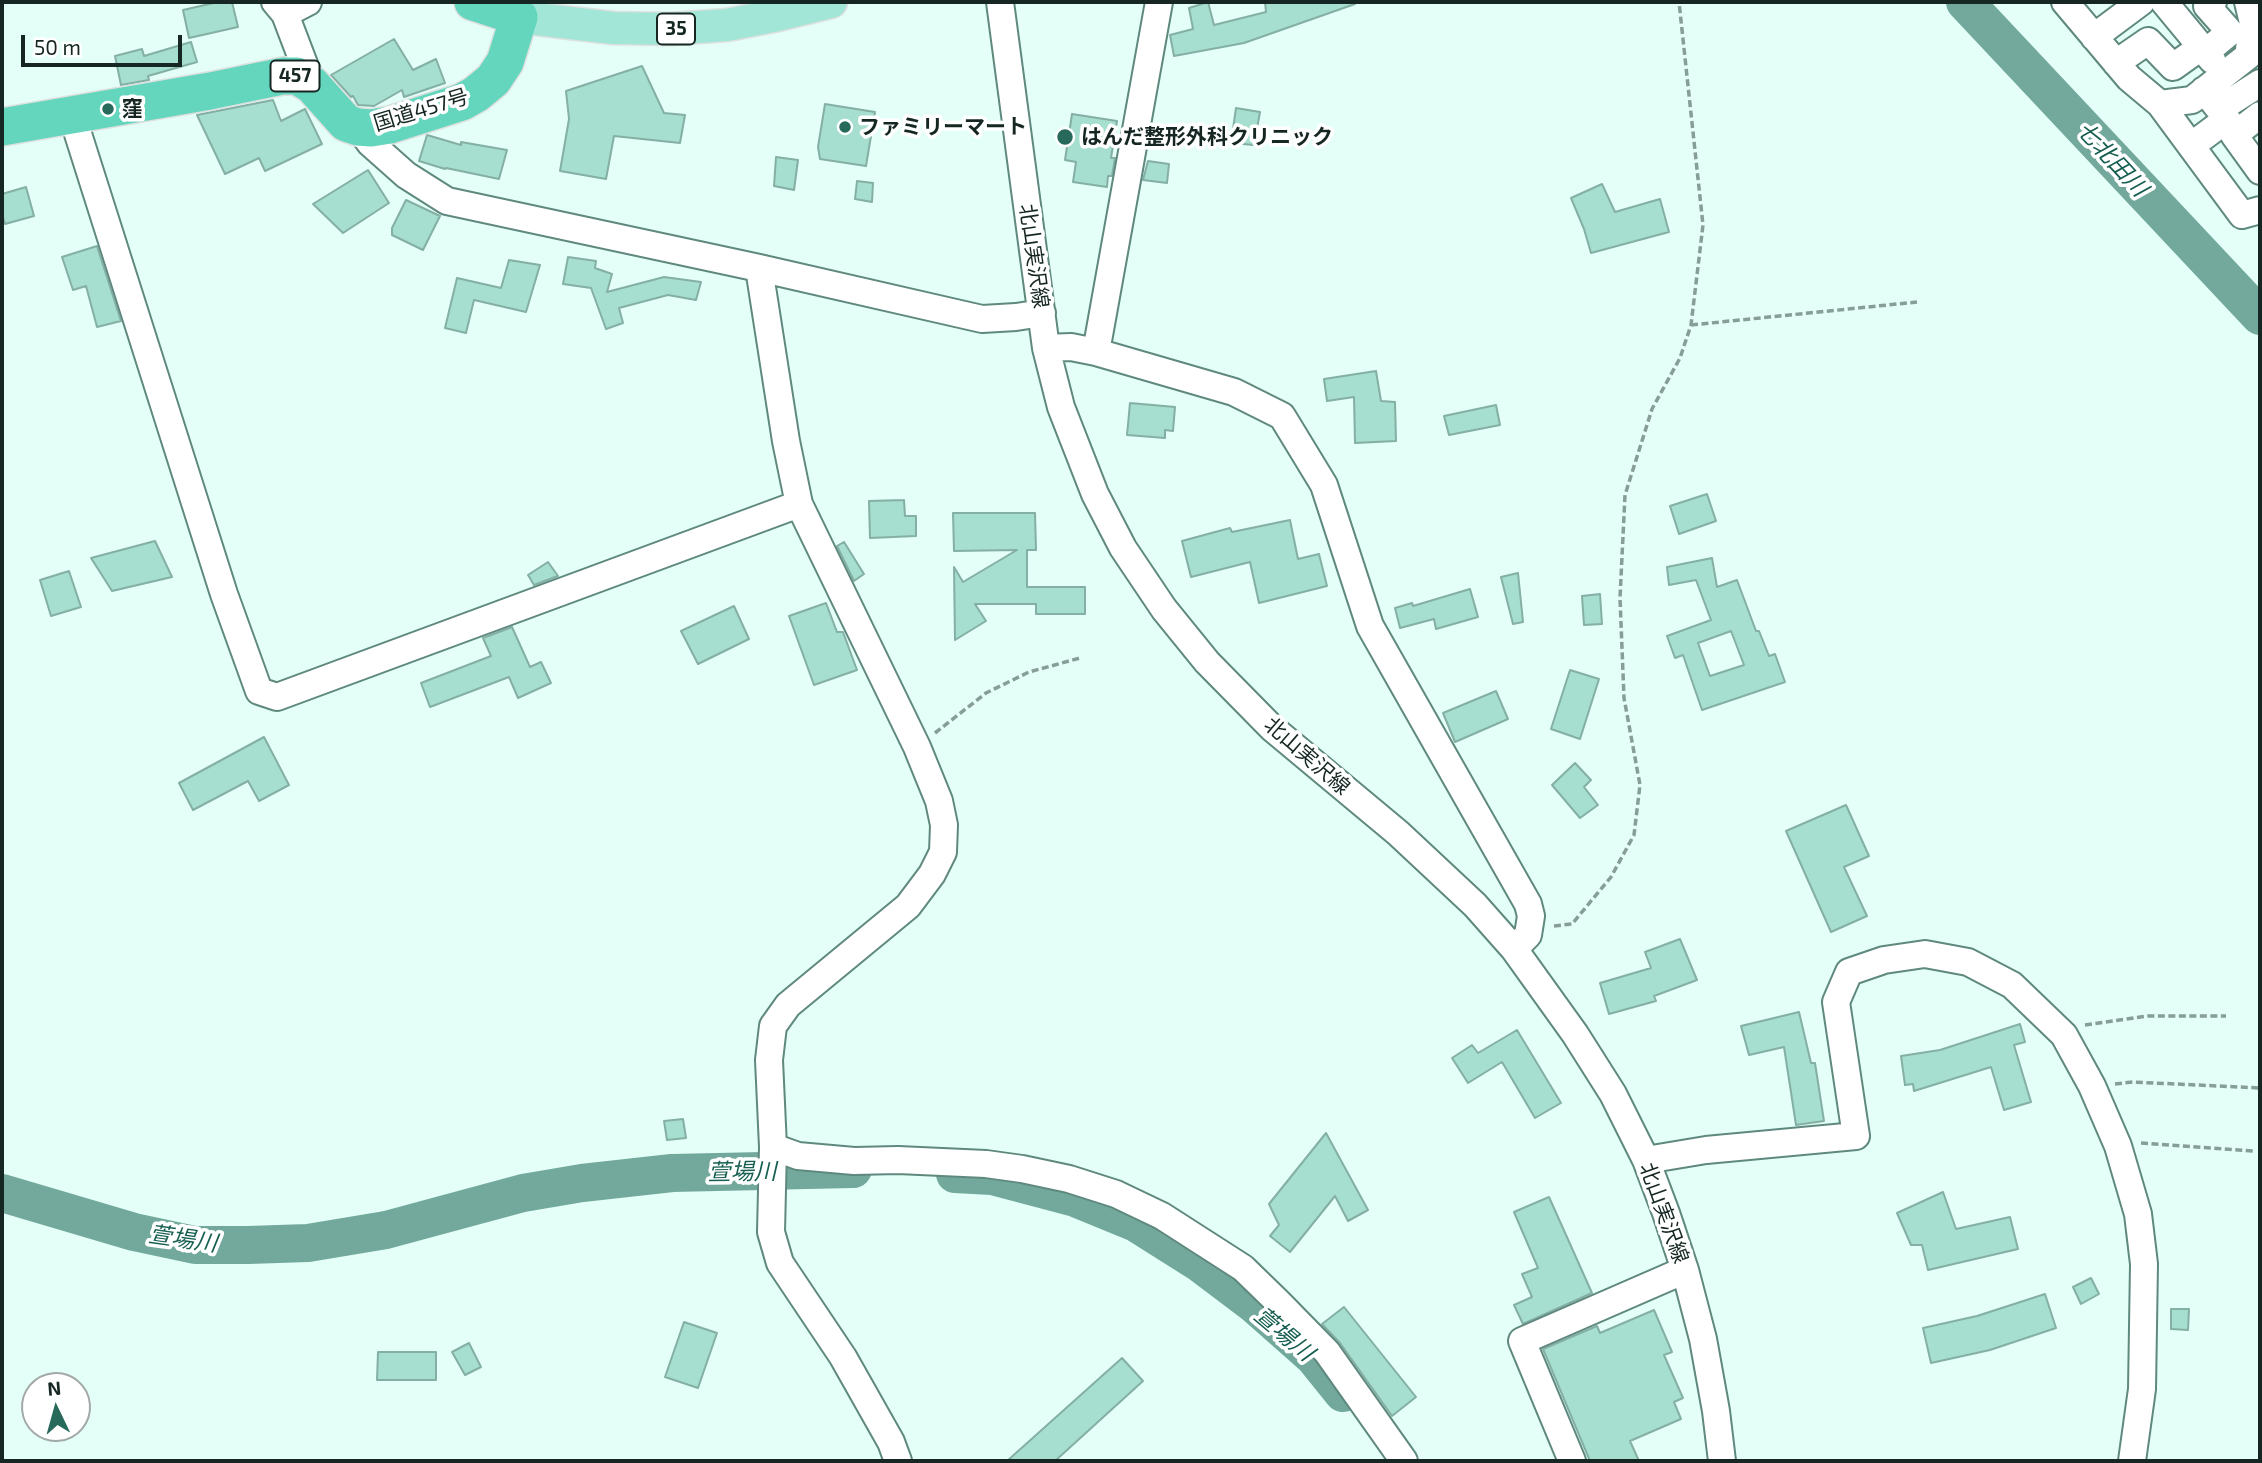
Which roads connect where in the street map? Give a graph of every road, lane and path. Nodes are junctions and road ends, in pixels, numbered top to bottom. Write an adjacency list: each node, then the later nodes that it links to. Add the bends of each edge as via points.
1 (474, 2): 11 (highway)
2 (1000, 2): 31 (street, 北山実沢線)
3 (1159, 2): 34 (street)
4 (1679, 2): 32 (path, via 1703,225)
5 (2065, 2): 13 (street)
6 (2213, 2): 14 (street, via 2207,6 2230,32)
7 (818, 3): 11 (main road, 35, via 727,25 671,29 613,29)
8 (2169, 3): 14 (street)
9 (290, 6): 18 (street)
10 (2135, 13): 13 (street)
11 (519, 17): 24 (highway, 国道457号, via 505,62 477,94 390,125)
12 (2254, 21): 16 (street, via 2248,56)
13 (2094, 37): 15 (street)
14 (2204, 50): 15 (street, via 2174,67 2148,41); 16 (street)
15 (2116, 63): 20 (street)
16 (2214, 82): 20 (street, via 2192,100); 25 (street, via 2227,119)
17 (2260, 82): 19 (street)
18 (312, 85): 21 (highway, 457, via 297,76 284,76); 24 (highway, 国道457号 / 457, via 346,123)
19 (2232, 101)
20 (2160, 104): 25 (street)
21 (72, 115): 23 (highway, 457); 35 (street, via 223,594 260,691 277,697)
22 (2260, 115): 26 (street, via 2234,135)
23 (2, 127)
24 (358, 127): 29 (street, via 406,175 447,201)
25 (2191, 146): 27 (street)
26 (2260, 173): 27 (street)
27 (2229, 197): 28 (street, via 2242,215)
28 (2260, 210)
29 (759, 268): 31 (street, via 982,319); 35 (street)
30 (1917, 302): 32 (path)
31 (1042, 313): 33 (street, 北山実沢線)
32 (1691, 325): 38 (path, via 1681,358 1652,409 1625,495 1620,610 1624,698 1640,785 1634,835 1611,877 1572,924)
33 (1046, 348): 34 (street); 38 (street, 北山実沢線, via 1061,407 1095,494 1123,548 1164,609 1207,662 1272,728 1398,833 1475,905)
34 (1096, 352): 38 (street, via 1234,393 1282,416 1324,485 1370,626 1528,904 1531,916)
35 (799, 503): 37 (street)
36 (1080, 658): 37 (path, via 1029,673 986,693)
37 (917, 747): 45 (street, via 939,801 943,852 908,906 788,1005 773,1026 769,1060)
38 (1522, 939): 46 (street, 北山実沢線, via 1613,1094)
39 (2226, 1016): 40 (path, via 2136,1017 2088,1023)
40 (2064, 1035): 41 (street); 46 (street, via 2012,985 1968,962 1925,954 1884,960 1849,972 1836,1002 1856,1136)
41 (2092, 1086): 42 (path, via 2133,1082); 43 (street)
42 (2260, 1088)
43 (2118, 1146): 44 (path, via 2147,1143); 52 (street, via 2138,1214 2144,1264 2143,1390)
44 (2253, 1150)
45 (773, 1153): 48 (street, via 771,1232 780,1263 843,1357); 49 (street, via 1021,1169 1116,1194 1162,1216 1243,1268 1279,1303 1327,1352)
46 (1646, 1160): 47 (street, 北山実沢線)
47 (1685, 1270): 50 (street, via 1522,1341); 51 (street, 北山実沢線, via 1703,1339)
48 (898, 1461)
49 (1404, 1461)
50 (1572, 1461)
51 (1722, 1461)
52 (2132, 1461)

